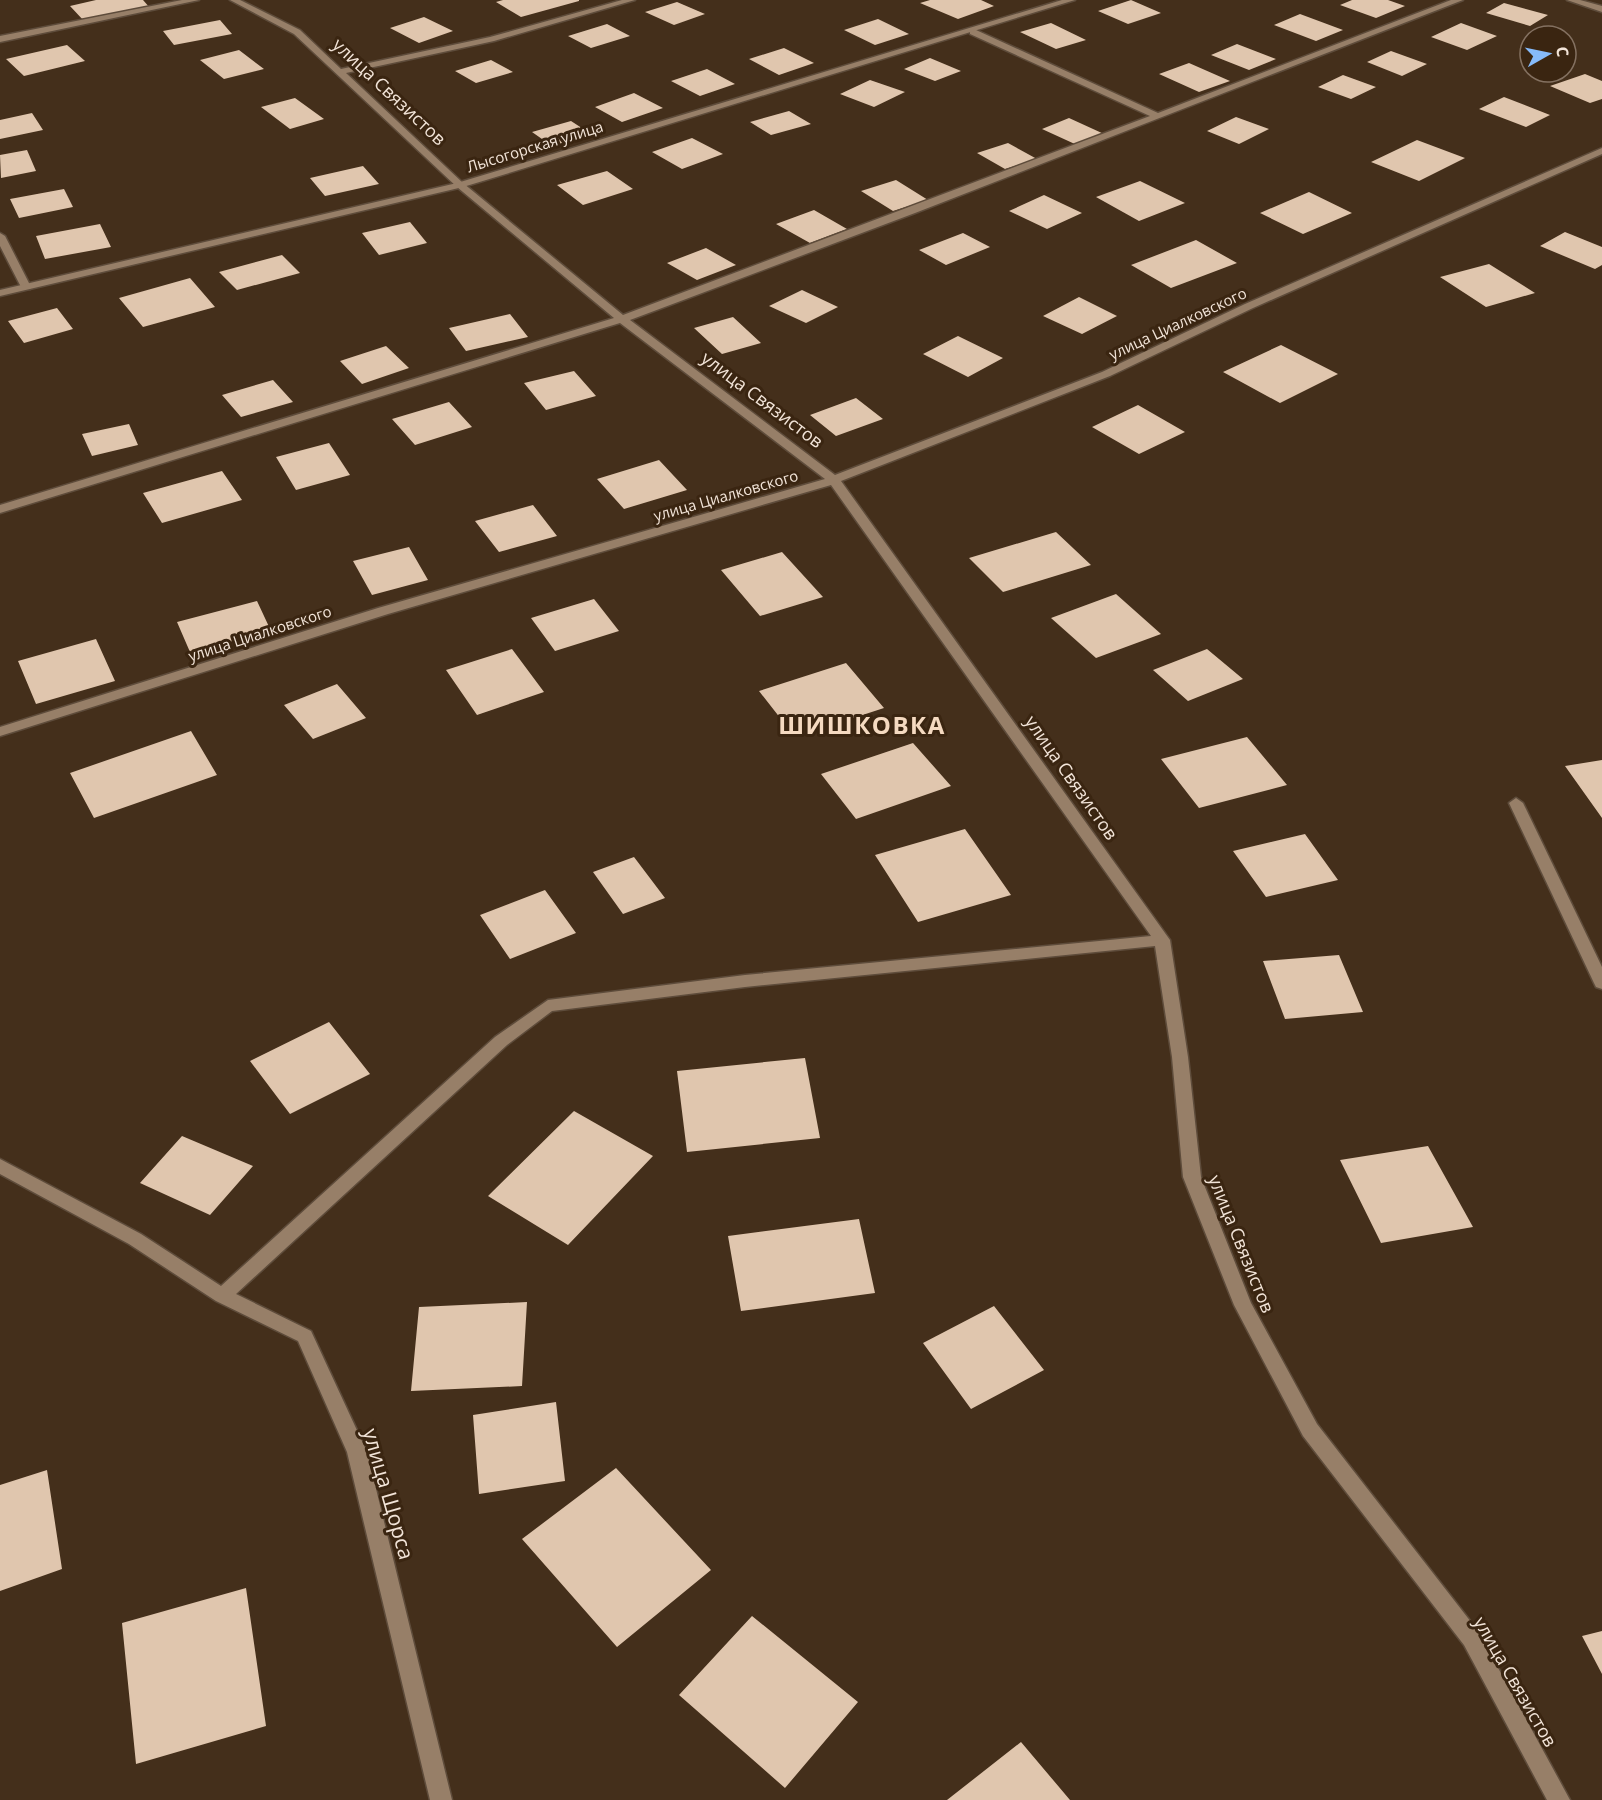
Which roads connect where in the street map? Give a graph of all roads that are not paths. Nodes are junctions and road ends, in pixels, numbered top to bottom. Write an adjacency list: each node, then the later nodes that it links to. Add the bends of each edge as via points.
1 (195, 0): 9 (street)
2 (234, 0): 10 (street, улица Связистов, via 297,32)
3 (631, 0): 10 (street, via 491,39)
4 (1071, 0): 8 (street, Лысогорская улица)
5 (1459, 0): 11 (street)
6 (1571, 0): 7 (street)
7 (1602, 9)
8 (973, 32): 11 (street); 13 (street, Лысогорская улица)
9 (0, 39)
10 (339, 72): 13 (street, улица Связистов)
11 (1158, 116): 17 (street)
12 (1602, 151): 18 (street, улица Циалковского, via 1249,306 1106,374)
13 (460, 185): 15 (street, Лысогорская улица); 17 (street, улица Связистов)
14 (0, 236): 15 (street)
15 (26, 287): 16 (street, Лысогорская улица)
16 (0, 293)
17 (622, 319): 18 (street, улица Связистов); 19 (street)
18 (834, 480): 20 (street, улица Циалковского, via 383,610); 22 (street, улица Связистов)
19 (0, 509)
20 (0, 732)
21 (1516, 803): 23 (street)
22 (1161, 940): 25 (street, via 745,981 548,1006 501,1041); 27 (street, улица Связистов, via 1180,1057 1192,1177 1243,1305 1310,1430 1471,1638)
23 (1602, 983)
24 (0, 1166): 25 (street, улица Щорса, via 135,1239)
25 (222, 1296): 26 (street, улица Щорса, via 305,1336 357,1452)
26 (441, 1800)
27 (1559, 1800)

